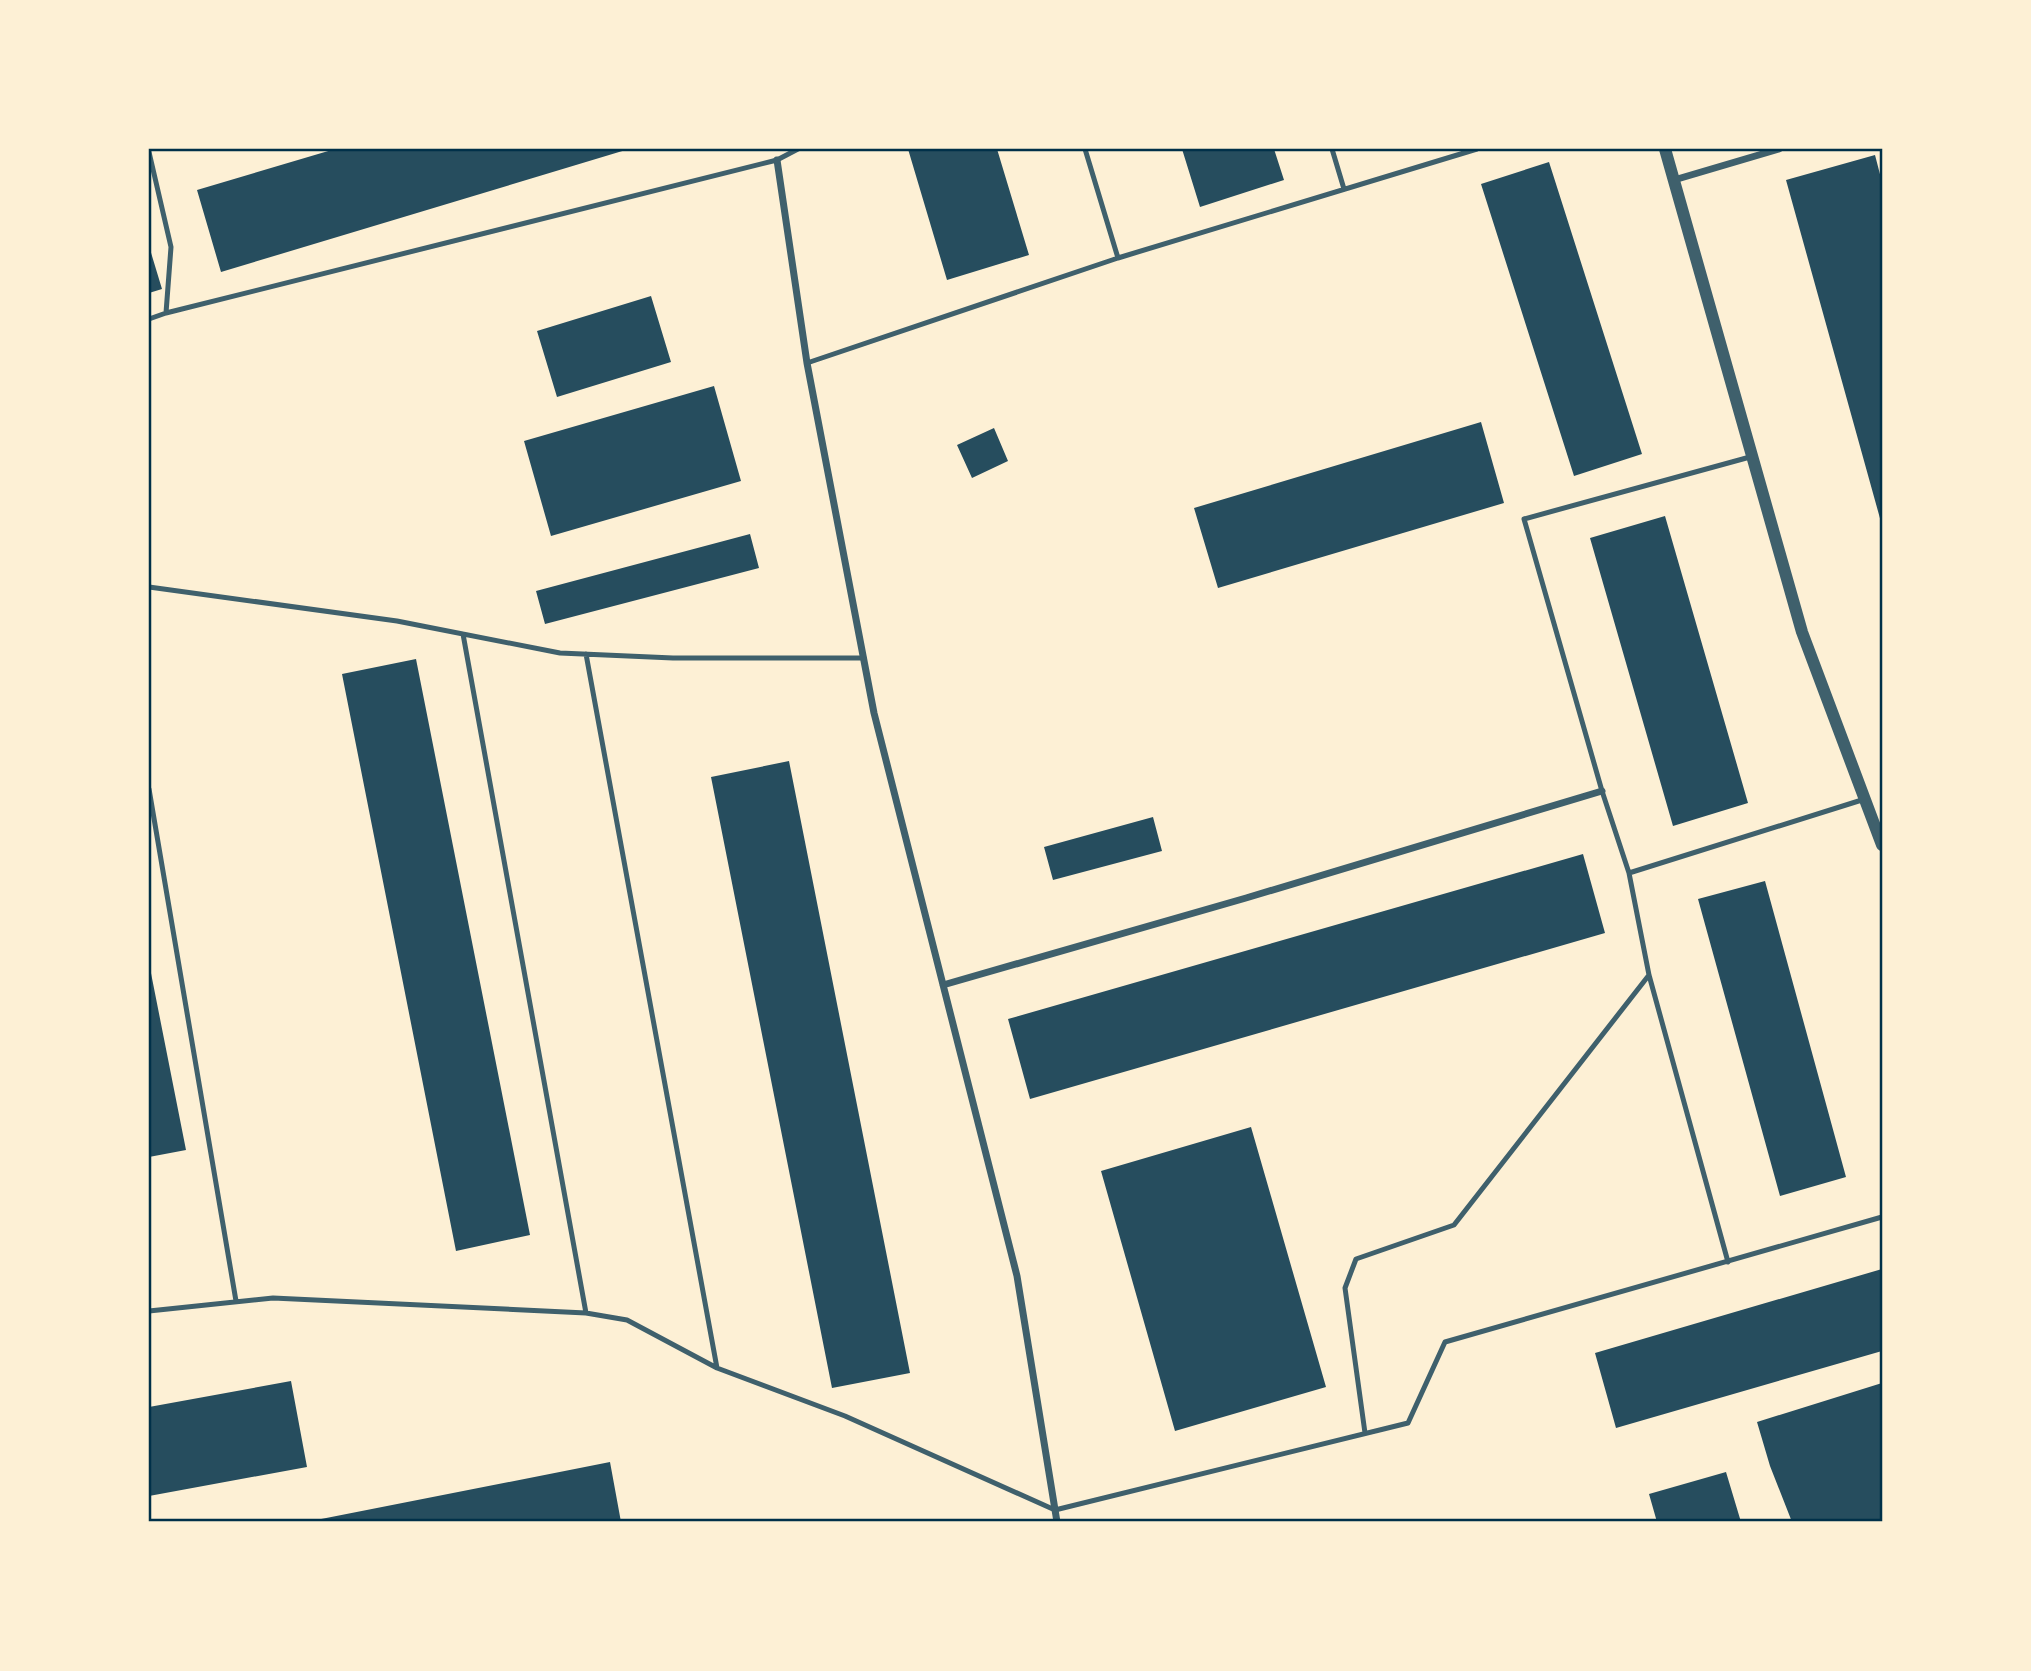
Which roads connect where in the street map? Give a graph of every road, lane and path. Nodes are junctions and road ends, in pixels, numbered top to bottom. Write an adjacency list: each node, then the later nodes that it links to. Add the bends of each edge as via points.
1 (797, 149): 8 (lane)
2 (1085, 149): 11 (lane)
3 (1332, 149): 10 (lane)
4 (1477, 149): 10 (lane)
5 (1665, 149): 9 (street)
6 (1779, 149): 9 (street)
7 (149, 152): 12 (lane, via 171,247)
8 (776, 160): 12 (lane); 14 (street)
9 (1674, 180): 15 (street)
10 (1344, 189): 11 (lane)
11 (1118, 258): 14 (lane)
12 (166, 313): 13 (lane)
13 (149, 319)
14 (807, 363): 19 (street)
15 (1752, 456): 21 (lane, via 1524,519); 22 (street, via 1802,632)
16 (149, 587): 17 (lane)
17 (463, 634): 18 (lane); 31 (lane)
18 (586, 654): 19 (lane); 32 (lane)
19 (864, 658): 26 (street)
20 (149, 789): 29 (lane)
21 (1602, 791): 24 (lane); 26 (street)
22 (1865, 799): 23 (street); 24 (lane)
23 (1882, 845)
24 (1629, 873): 25 (lane)
25 (1649, 975): 28 (lane); 33 (lane, via 1454,1225 1356,1259 1345,1288)
26 (943, 985): 34 (street, via 1017,1276)
27 (1882, 1217): 28 (lane)
28 (1728, 1262): 33 (lane, via 1445,1342 1408,1423)
29 (236, 1301): 30 (lane); 31 (lane, via 273,1298)
30 (149, 1311)
31 (586, 1313): 32 (lane, via 626,1320)
32 (717, 1368): 34 (lane, via 845,1416)
33 (1365, 1433): 34 (lane)
34 (1055, 1510): 35 (street)
35 (1057, 1522)

